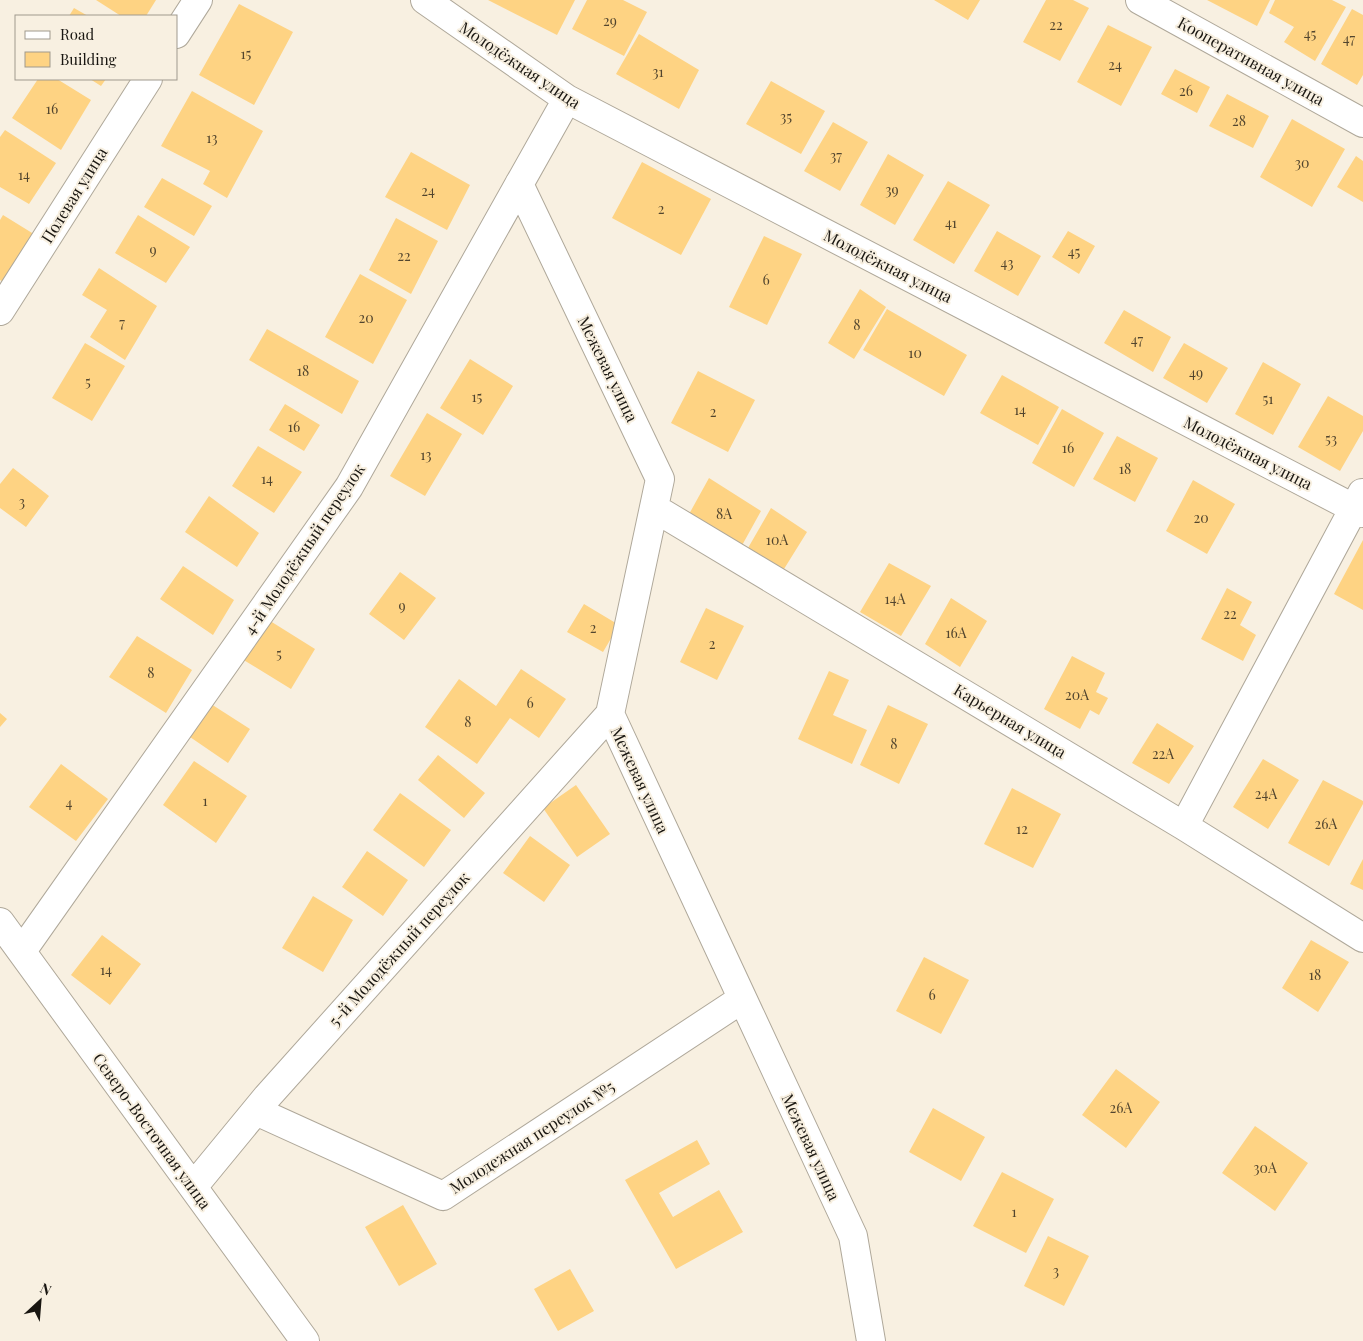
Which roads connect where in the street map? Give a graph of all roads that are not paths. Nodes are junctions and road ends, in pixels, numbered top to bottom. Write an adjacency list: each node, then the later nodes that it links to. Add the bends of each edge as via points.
1 (198, 0): 4 (street)
2 (425, 0): 6 (street, Молодёжная улица)
3 (1140, 0): 7 (street, Кооперативная улица)
4 (178, 31)
5 (147, 80): 9 (street, Полевая улица)
6 (567, 99): 8 (street, 4-й Молодёжный переулок); 10 (street, Молодёжная улица)
7 (1363, 123)
8 (519, 184): 11 (street, Межевая улица, via 660,479); 16 (street, 4-й Молодёжный переулок, via 349,487)
9 (0, 311)
10 (1360, 505): 13 (street)
11 (654, 508): 12 (street, Межевая улица); 13 (street, Карьерная улица)
12 (610, 714): 17 (street, Межевая улица); 18 (street, 5-й Молодёжный переулок)
13 (1184, 826): 15 (street, Карьерная улица)
14 (0, 922): 16 (street, Северо-Восточная улица)
15 (1363, 938)
16 (22, 951): 19 (street, Северо-Восточная улица)
17 (742, 998): 18 (street, Молодежная переулок №5, via 443,1196); 21 (street, Межевая улица, via 853,1236)
18 (256, 1111): 19 (street, 5-й Молодёжный переулок)
19 (193, 1187): 20 (street, Северо-Восточная улица)
20 (304, 1341)
21 (871, 1341)

